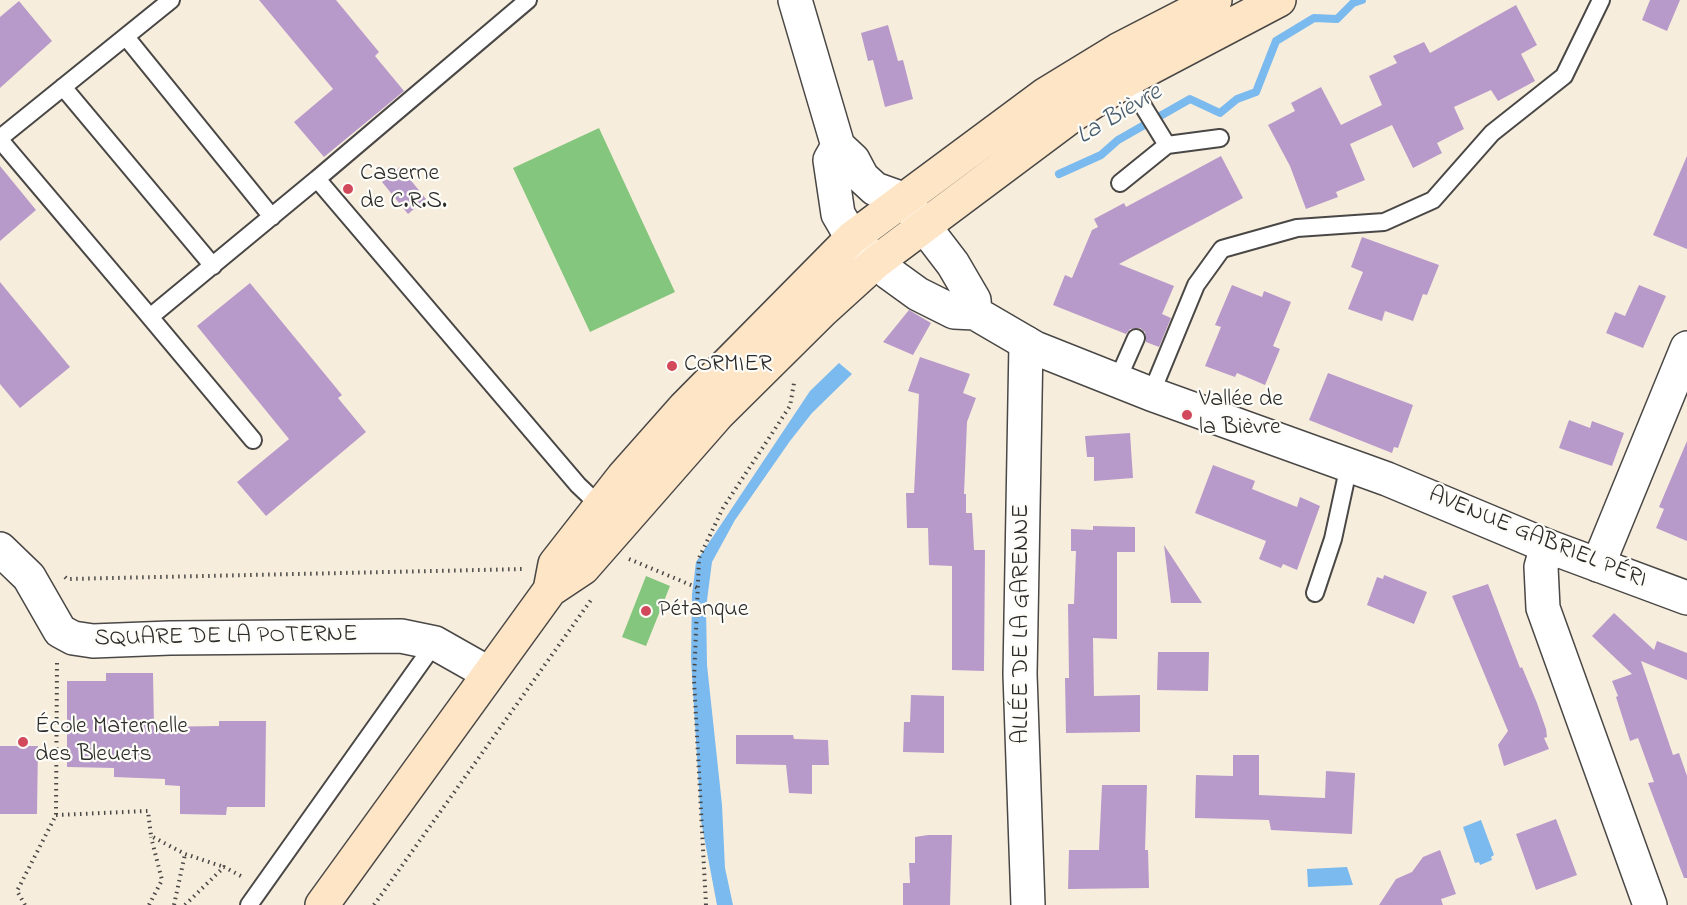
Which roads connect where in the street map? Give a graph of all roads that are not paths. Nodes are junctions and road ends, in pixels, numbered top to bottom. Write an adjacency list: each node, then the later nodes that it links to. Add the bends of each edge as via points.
1 (171, 0): 7 (lane)
2 (528, 0): 14 (lane)
3 (795, 0): 13 (street)
4 (1215, 0): 16 (main road, via 1118,50 1046,94)
5 (1279, 0): 8 (main road)
6 (1601, 0): 26 (lane, via 1563,76 1492,133 1432,200 1384,222 1298,228 1222,249 1196,285)
7 (126, 37): 9 (lane); 17 (lane)
8 (1127, 80): 12 (lane); 16 (main road, via 1070,117)
9 (63, 87): 11 (lane); 19 (lane)
10 (1220, 138): 12 (lane)
11 (0, 139): 21 (lane)
12 (1163, 139): 15 (lane)
13 (838, 146): 16 (street, via 853,160 862,177); 18 (street, via 831,160 838,214)
14 (317, 179): 17 (lane); 29 (lane)
15 (1120, 183)
16 (900, 208): 18 (main road); 18 (main road); 20 (street, via 953,264 974,300)
17 (272, 217): 19 (lane)
18 (870, 256): 20 (street, via 918,294 954,312); 29 (main road, via 685,407); 33 (main road, via 822,311 718,414 612,552)
19 (213, 266): 21 (lane)
20 (975, 313): 23 (street, AVENUE GABRIEL PÉRI)
21 (150, 317): 27 (lane)
22 (1136, 338): 25 (lane)
23 (1026, 343): 25 (street, AVENUE GABRIEL PÉRI); 40 (street, ALLÉE DE LA GARENNE, via 1020,674)
24 (1687, 348): 32 (street)
25 (1117, 381): 26 (street, AVENUE GABRIEL PÉRI)
26 (1151, 394): 28 (street, AVENUE GABRIEL PÉRI)
27 (253, 440)
28 (1349, 465): 30 (street, AVENUE GABRIEL PÉRI); 34 (lane, via 1333,539)
29 (600, 506): 33 (main road, via 555,564)
30 (1547, 546): 32 (street, AVENUE GABRIEL PÉRI); 41 (street, via 1541,567 1543,608)
31 (0, 549): 36 (street, SQUARE DE LA POTERNE, via 29,577 60,631 73,638 93,641 401,636)
32 (1598, 565): 35 (street, AVENUE GABRIEL PÉRI)
33 (550, 590): 37 (main road)
34 (1315, 593)
35 (1687, 598)
36 (435, 643): 37 (street, SQUARE DE LA POTERNE); 38 (lane)
37 (488, 673): 39 (main road)
38 (249, 905)
39 (322, 905)
40 (1028, 905)
41 (1650, 905)

